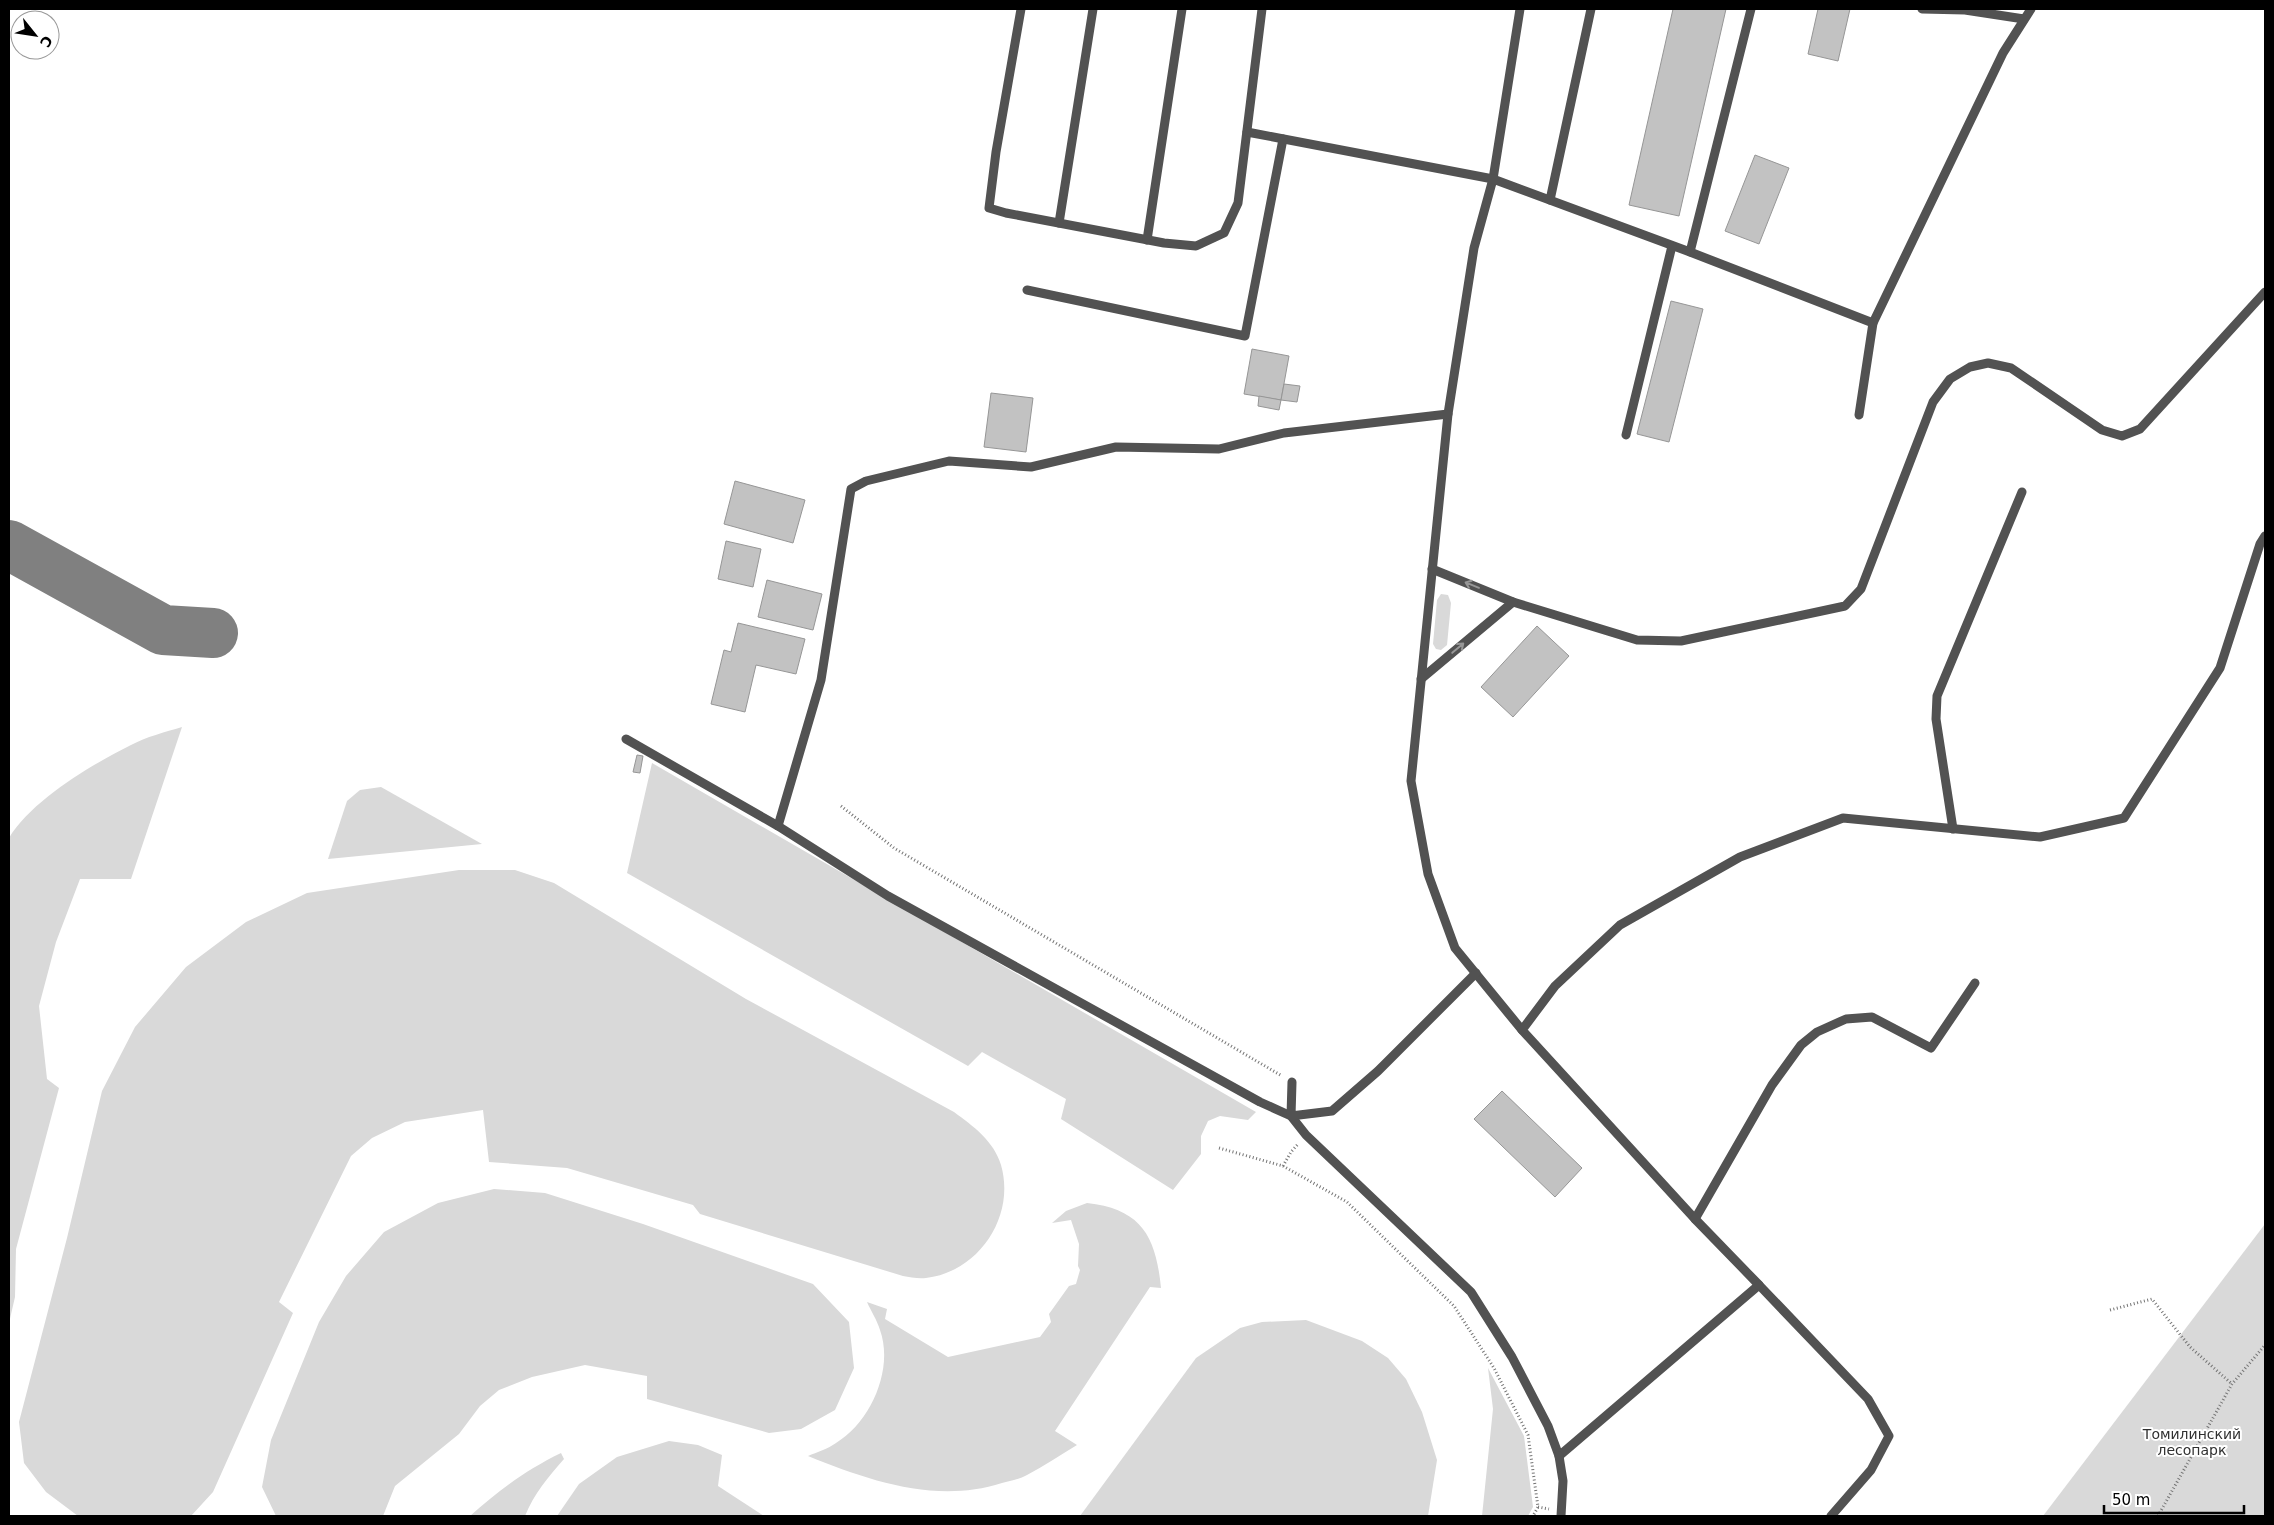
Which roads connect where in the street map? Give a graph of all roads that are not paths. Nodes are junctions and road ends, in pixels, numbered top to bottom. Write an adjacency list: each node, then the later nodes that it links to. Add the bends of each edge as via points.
1 (1021, 9): 15 (lane, via 989,208)
2 (1093, 9): 15 (lane)
3 (1182, 9): 16 (lane)
4 (1262, 9): 11 (lane)
5 (1520, 9): 13 (lane)
6 (1591, 9): 14 (lane)
7 (1751, 9): 18 (lane)
8 (1922, 9): 10 (lane, via 1965,10)
9 (2031, 9): 10 (lane)
10 (2024, 20): 21 (lane, via 2003,53)
11 (1247, 132): 12 (lane); 16 (lane, via 1238,203 1224,233 1196,246)
12 (1283, 139): 13 (lane); 19 (lane, via 1246,336)
13 (1493, 180): 14 (lane); 22 (lane, via 1474,248)
14 (1550, 200): 17 (lane)
15 (1059, 223): 16 (lane)
16 (1147, 240)
17 (1672, 246): 18 (lane); 24 (lane)
18 (1690, 252): 21 (lane)
19 (1028, 290)
20 (2265, 292): 28 (lane, via 2140,428 2122,436 2102,430 2011,368 1988,363 1970,367 1950,379 1933,402 1861,588 1845,606 1681,641 1636,640)
21 (1873, 324): 23 (lane)
22 (1448, 414): 27 (lane); 31 (lane, via 1284,433 1219,449 1116,447 1030,468 949,461 866,481 851,489 821,680)
23 (1859, 415)
24 (1626, 435)
25 (2022, 492): 32 (lane, via 1937,696 1936,719)
26 (2265, 536): 32 (lane, via 2220,668 2124,818 2040,837)
27 (1432, 569): 28 (lane, one-way to 27); 29 (lane)
28 (1513, 602): 29 (lane, one-way to 28)
29 (1421, 679): 33 (lane, via 1412,781 1428,874 1455,948)
30 (626, 740): 31 (lane)
31 (778, 826): 37 (lane, via 897,901 1260,1102)
32 (1953, 828): 35 (lane, via 1843,818 1740,857 1620,925 1554,986)
33 (1476, 972): 35 (lane); 37 (lane, via 1378,1071 1332,1111)
34 (1975, 983): 38 (lane, via 1931,1048 1872,1017 1846,1019 1817,1032 1801,1045 1772,1085)
35 (1522, 1030): 38 (lane)
36 (1292, 1082): 37 (lane)
37 (1291, 1116): 40 (lane, via 1306,1135 1472,1292 1521,1374 1548,1426)
38 (1695, 1219): 39 (lane)
39 (1759, 1285): 40 (lane); 42 (lane, via 1868,1399 1888,1436 1871,1470)
40 (1559, 1456): 41 (lane, via 1563,1481)
41 (1560, 1516)
42 (1831, 1516)

